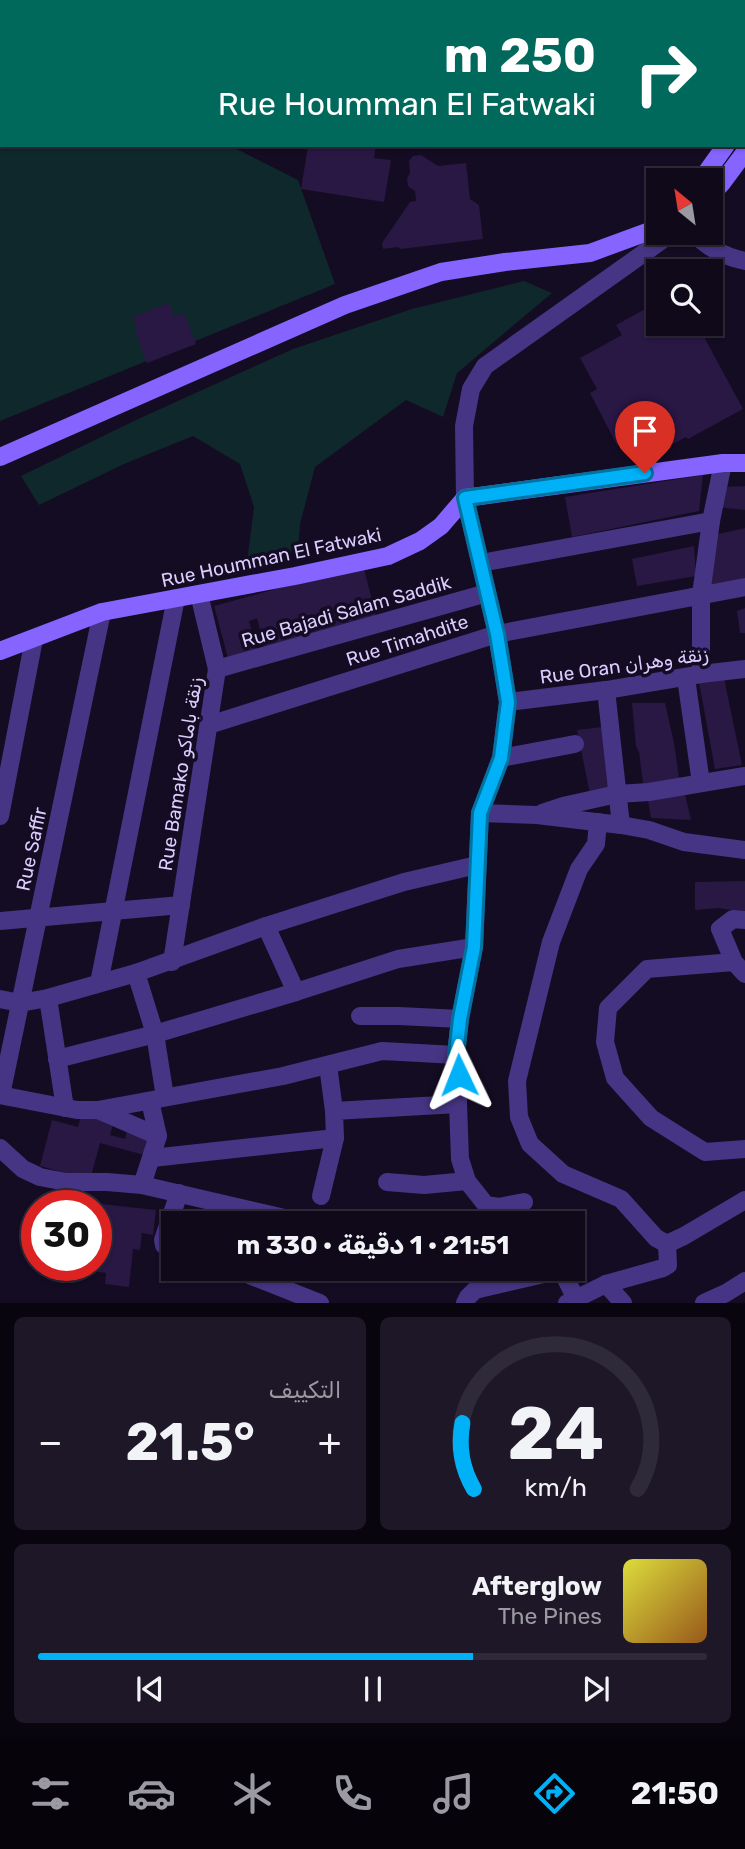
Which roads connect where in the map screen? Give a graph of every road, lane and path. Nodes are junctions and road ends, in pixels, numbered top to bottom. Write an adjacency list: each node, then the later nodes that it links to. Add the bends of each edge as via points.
1 (722, 148): 3 (street)
2 (745, 152): 4 (street)
3 (716, 168)
4 (723, 176)
5 (646, 234): 9 (street, via 590,253 441,272 357,301)
6 (646, 236): 12 (street, via 485,366 471,389 464,426)
7 (708, 245): 8 (street)
8 (745, 261)
9 (0, 457)
10 (723, 463): 11 (street); 12 (street); 13 (street)
11 (745, 463)
12 (465, 498): 14 (street); 17 (street, Rue Houmman El Fatwaki, via 441,526 388,556)
13 (711, 521): 14 (street); 18 (street)
14 (481, 563): 16 (street)
15 (745, 587): 18 (street, Rue Timahdite)
16 (487, 593): 21 (street); 24 (street, Rue Bajadi Salam Saddik)
17 (199, 594): 19 (street, Rue Houmman El Fatwaki); 24 (street, Rue Bamako زنقة باماكو)
18 (701, 595): 21 (street, Rue Timahdite); 26 (street)
19 (176, 598): 20 (street, Rue Houmman El Fatwaki); 43 (street)
20 (102, 612): 22 (street, Rue Houmman El Fatwaki); 44 (street, Rue Saffir)
21 (497, 634): 28 (street); 29 (street, Rue Timahdite)
22 (34, 639): 23 (street, Rue Houmman El Fatwaki); 37 (street)
23 (0, 651)
24 (217, 669): 29 (street, Rue Bamako زنقة باماكو)
25 (745, 669): 26 (street, Rue Oran زنقة وهران)
26 (694, 676): 27 (street, Rue Oran زنقة وهران); 33 (street)
27 (606, 690): 28 (street, Rue Oran زنقة وهران); 34 (street)
28 (508, 702): 31 (street)
29 (209, 725): 42 (street, Rue Bamako زنقة باماكو)
30 (575, 744): 31 (street)
31 (501, 758): 35 (street)
32 (745, 776): 33 (street)
33 (701, 783): 34 (street)
34 (617, 794): 36 (street); 39 (street)
35 (480, 813): 36 (street); 41 (street)
36 (537, 815): 38 (street)
37 (0, 816)
38 (598, 822): 39 (street); 83 (street, via 596,844 579,869 551,942 517,1081 519,1117 530,1144 564,1174 621,1199)
39 (621, 825): 40 (street, via 684,842)
40 (745, 850)
41 (477, 865): 47 (street, via 404,882); 48 (street)
42 (181, 905): 43 (street); 49 (street, Rue Bamako زنقة باماكو)
43 (114, 911): 44 (street); 52 (street)
44 (38, 918): 46 (street); 56 (street, Rue Saffir)
45 (745, 920): 50 (street, via 733,919 720,929)
46 (0, 921)
47 (266, 926): 49 (street); 53 (street)
48 (474, 947): 53 (street, via 398,959); 58 (street)
49 (172, 961): 51 (street)
50 (740, 968): 72 (street, via 647,969 608,1008 606,1042 615,1078 651,1118 705,1152)
51 (136, 973): 52 (street); 59 (street)
52 (99, 983): 54 (street)
53 (296, 992): 59 (street)
54 (48, 998): 56 (street); 61 (street)
55 (0, 999): 56 (street)
56 (20, 1003): 63 (street, Rue Saffir)
57 (360, 1016): 58 (street)
58 (460, 1019): 60 (street)
59 (155, 1034): 61 (street); 64 (street)
60 (456, 1055): 62 (street, via 382,1051); 65 (street)
61 (57, 1059): 66 (street)
62 (327, 1065): 64 (street); 68 (street)
63 (0, 1095): 66 (street)
64 (157, 1099): 67 (street); 69 (street)
65 (458, 1104): 68 (street); 74 (street, via 460,1158)
66 (65, 1108): 67 (street)
67 (97, 1110): 69 (street)
68 (334, 1111): 70 (street)
69 (158, 1136): 73 (street)
70 (335, 1138): 73 (street); 78 (street)
71 (0, 1148): 76 (street, via 23,1169 40,1177)
72 (745, 1149)
73 (152, 1158): 76 (street)
74 (467, 1181): 75 (street); 80 (street, via 486,1205)
75 (387, 1182)
76 (142, 1185): 77 (street)
77 (179, 1193): 81 (street); 82 (street)
78 (321, 1196)
79 (745, 1200): 83 (street)
80 (524, 1202)
81 (173, 1211)
82 (255, 1211)
83 (667, 1244): 88 (street, via 668,1265)
84 (264, 1281): 90 (street)
85 (512, 1281): 91 (street, via 475,1290)
86 (565, 1281): 89 (street)
87 (745, 1281): 93 (street)
88 (606, 1284): 89 (street); 92 (street)
89 (573, 1302)
90 (320, 1303)
91 (466, 1303)
92 (622, 1303)
93 (704, 1303)

